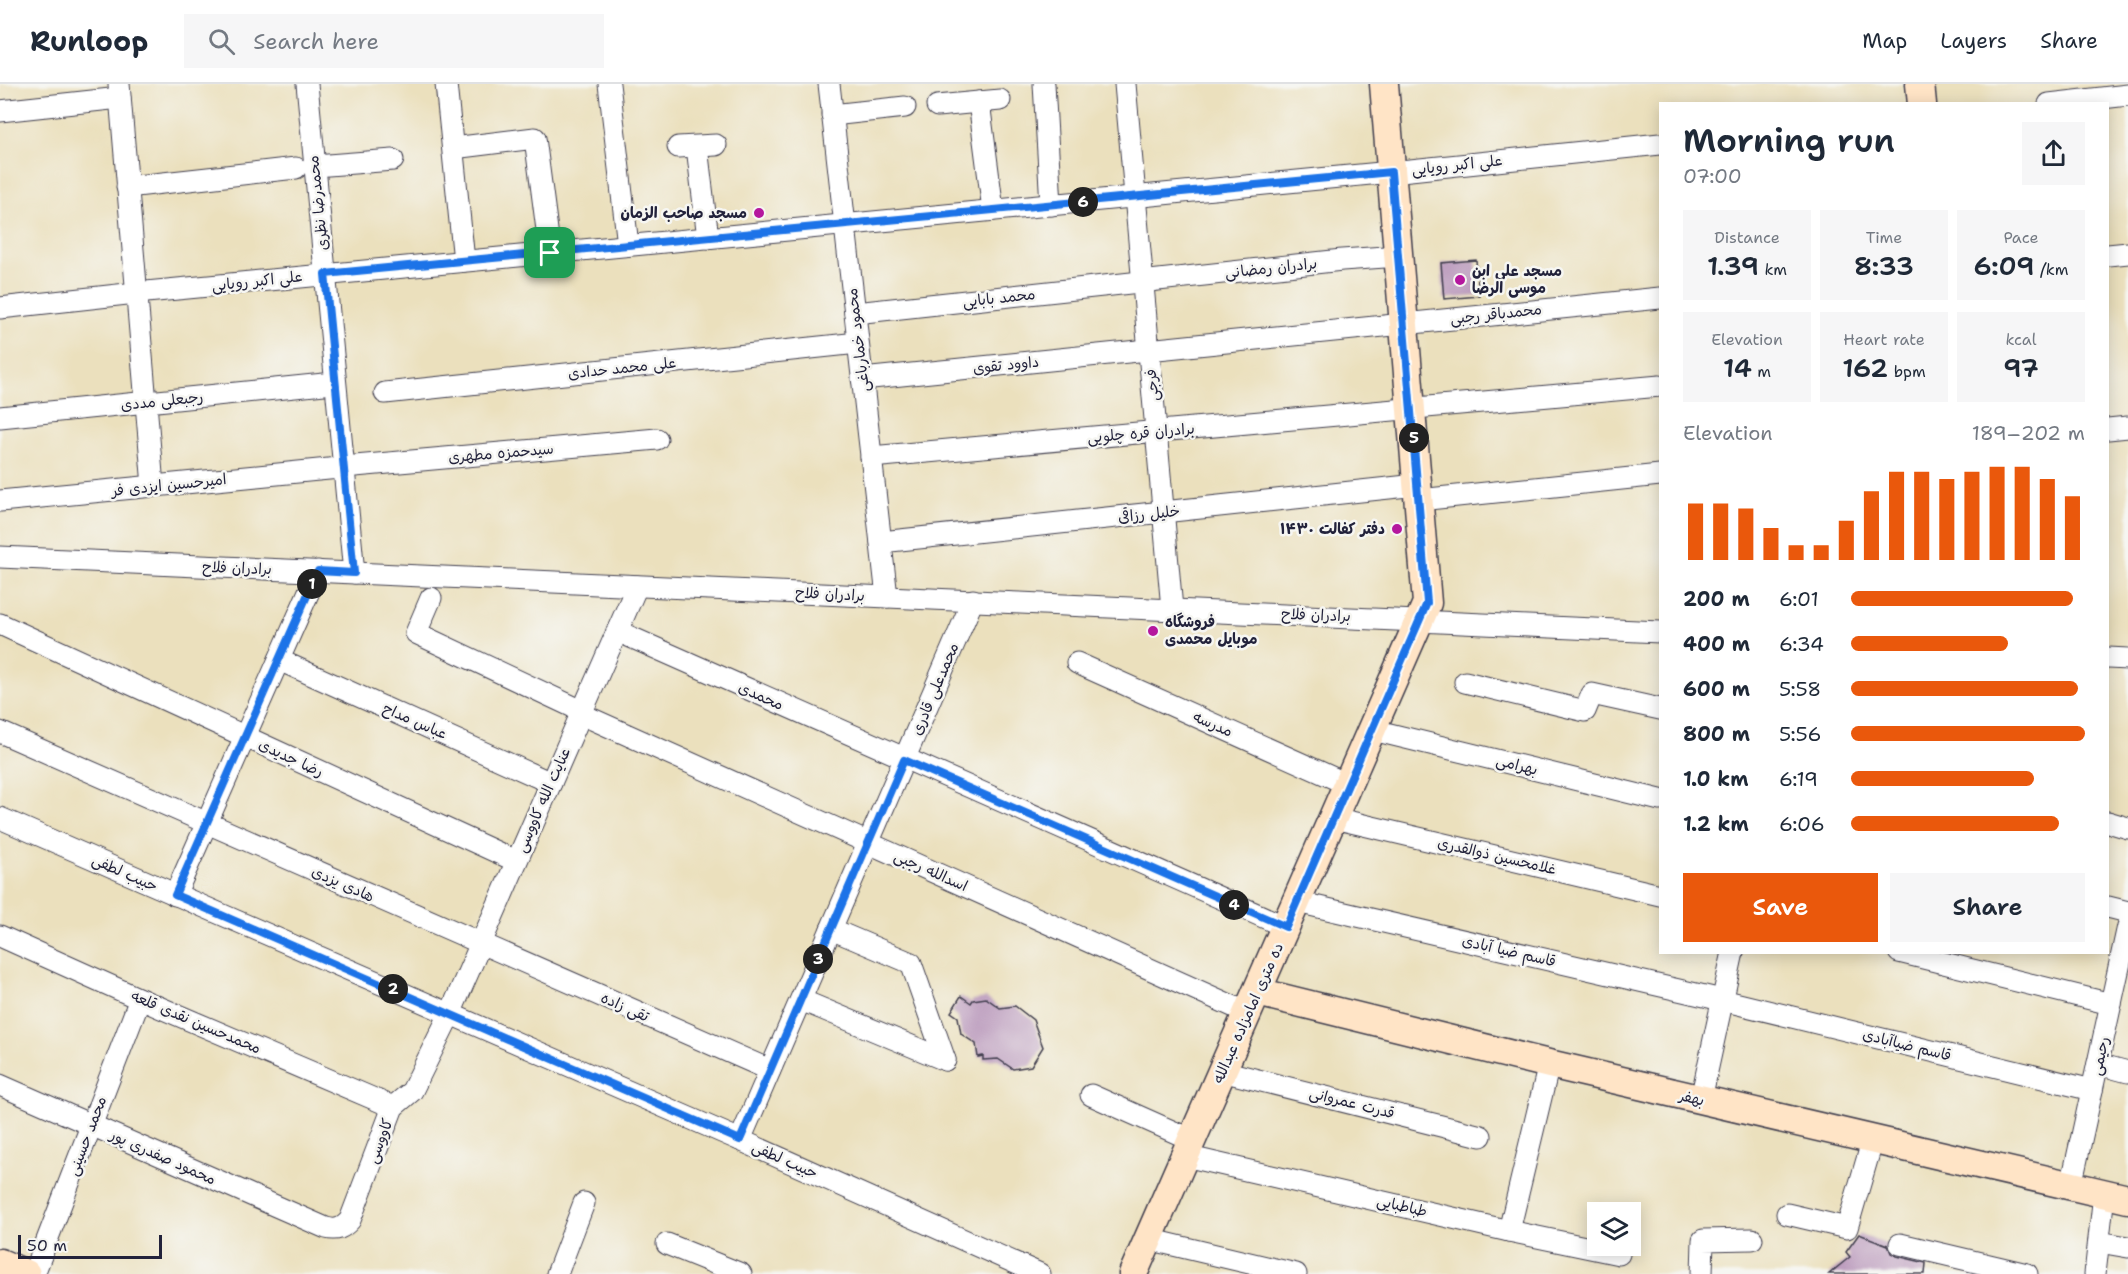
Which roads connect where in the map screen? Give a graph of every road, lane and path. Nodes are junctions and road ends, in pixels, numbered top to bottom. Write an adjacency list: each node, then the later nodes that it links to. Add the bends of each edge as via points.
1 (307, 84): 23 (street, محمدرضا نظری)
2 (446, 84): 21 (street)
3 (609, 84): 31 (street)
4 (829, 84): 18 (street, محمود خمارباغی)
5 (1044, 84): 27 (street)
6 (1125, 84): 26 (street, فرجی)
7 (1384, 84): 24 (main road, ده متری امامزاده عبدالله)
8 (1920, 84): 13 (main road)
9 (119, 91): 17 (street); 25 (street)
10 (2128, 95): 14 (street)
11 (1000, 100): 12 (street)
12 (979, 102): 15 (street); 28 (street)
13 (1922, 102)
14 (2067, 102)
15 (937, 106)
16 (905, 107): 18 (street)
17 (0, 111)
18 (832, 115): 29 (street, محمود خمارباغی)
19 (1659, 144): 24 (street, علی اکبر رویایی)
20 (697, 146): 30 (street)
21 (453, 148): 32 (street, via 535,138); 36 (street)
22 (393, 160): 23 (street)
23 (305, 167): 25 (street); 37 (street, محمدرضا نظری)
24 (1391, 172): 26 (street, علی اکبر رویایی); 35 (main road, ده متری امامزاده عبدالله)
25 (127, 187): 39 (street)
26 (1135, 197): 27 (street, علی اکبر رویایی); 38 (street, فرجی)
27 (1052, 205): 28 (street, علی اکبر رویایی)
28 (993, 210): 29 (street, علی اکبر رویایی)
29 (845, 224): 30 (street, علی اکبر رویایی); 42 (street, محمود خمارباغی)
30 (708, 238): 31 (street, علی اکبر رویایی)
31 (628, 245): 32 (street, علی اکبر رویایی)
32 (550, 253): 36 (street, علی اکبر رویایی)
33 (2128, 253): 34 (street)
34 (2109, 255)
35 (1399, 256): 38 (street, برادران رمضانی); 43 (main road, ده متری امامزاده عبدالله)
36 (464, 261): 37 (street, علی اکبر رویایی)
37 (325, 274): 39 (street, علی اکبر رویایی); 58 (street, محمدرضا نظری)
38 (1143, 282): 42 (street, محمد بابایی); 45 (street, فرجی)
39 (136, 293): 41 (street, علی اکبر رویایی); 50 (street)
40 (1659, 298): 43 (street, محمدباقر رجبی)
41 (0, 308)
42 (855, 313): 44 (street, محمود خمارباغی)
43 (1404, 323): 45 (street, محمدباقر رجبی); 51 (main road, ده متری امامزاده عبدالله)
44 (858, 343): 46 (street, محمود خمارباغی); 49 (street, علی محمد حدادی)
45 (1149, 351): 46 (street, داوود تقوی); 55 (street, فرجی)
46 (862, 379): 57 (street, محمود خمارباغی)
47 (324, 384): 50 (street, رجبعلی مددی)
48 (1659, 386): 51 (street, برادران قره چلویی)
49 (385, 393)
50 (146, 402): 52 (street, رجبعلی مددی); 60 (street)
51 (1411, 408): 55 (street, برادران قره چلویی); 61 (main road, ده متری امامزاده عبدالله)
52 (0, 417)
53 (2128, 427): 54 (street)
54 (2109, 429)
55 (1156, 431): 57 (street, برادران قره چلویی); 63 (street, فرجی)
56 (657, 439): 58 (street, سیدحمزه مطهری)
57 (871, 457): 64 (street, محمود خمارباغی)
58 (341, 467): 60 (street, امیرحسین ایزدی فر); 67 (street, محمدرضا نظری)
59 (1659, 475): 61 (street, خلیل رزاقی)
60 (153, 486): 62 (street, امیرحسین ایزدی فر)
61 (1418, 493): 63 (street, خلیل رزاقی); 73 (main road, ده متری امامزاده عبدالله, via 1428,592)
62 (0, 501)
63 (1163, 512): 64 (street, خلیل رزاقی); 72 (street, فرجی)
64 (881, 542): 69 (street, محمود خمارباغی)
65 (0, 557): 66 (street, برادران فلاح)
66 (318, 571): 67 (street, برادران فلاح); 79 (street)
67 (354, 573): 68 (street, برادران فلاح)
68 (637, 586): 69 (street, برادران فلاح); 75 (street, عنایت‌ الله کاووسی)
69 (887, 597): 71 (street, برادران فلاح)
70 (431, 598): 83 (street, اسدالله رجبی, via 416,633)
71 (973, 600): 72 (street, برادران فلاح); 87 (street, محمدعلی قادری)
72 (1172, 609): 73 (street, برادران فلاح)
73 (1421, 620): 76 (street, برادران فلاح); 84 (main road, ده متری امامزاده عبدالله)
74 (0, 624): 86 (street, رضا جدیدی)
75 (617, 632): 83 (street, عنایت‌ الله کاووسی); 87 (street, محمدی)
76 (1659, 632)
77 (2109, 658): 78 (street)
78 (2128, 659)
79 (279, 660): 86 (street); 88 (street, عباس مداح)
80 (1077, 663): 89 (street, مدرسه)
81 (1465, 682): 82 (street, via 1585,711 1592,694)
82 (1659, 709)
83 (582, 712): 88 (street, عنایت‌ الله کاووسی); 96 (street, اسدالله رجبی)
84 (1373, 730): 89 (main road, ده متری امامزاده عبدالله); 90 (street, بهرامی)
85 (0, 732): 94 (street, هادی یزدی)
86 (245, 736): 94 (street); 97 (street, رضا جدیدی)
87 (904, 760): 96 (street, محمدعلی قادری); 102 (street, محمدی)
88 (550, 783): 97 (street, عنایت‌ الله کاووسی)
89 (1348, 785): 92 (main road, ده متری امامزاده عبدالله)
90 (1659, 800)
91 (0, 818): 98 (street, حبیب لطفی)
92 (1334, 818): 99 (street, غلامحسین ذوالقدری); 102 (main road, ده متری امامزاده عبدالله)
93 (2109, 822): 95 (street)
94 (206, 824): 98 (street); 106 (street, هادی یزدی)
95 (2128, 828)
96 (868, 843): 104 (street, محمدعلی قادری); 113 (street, اسدالله رجبی)
97 (516, 861): 106 (street, عنایت‌ الله کاووسی)
98 (175, 895): 115 (street, حبیب لطفی)
99 (1659, 895)
100 (2109, 907): 101 (street)
101 (2128, 912)
102 (1291, 915): 112 (street, قاسم ضیا آبادی); 113 (main road, ده متری امامزاده عبدالله)
103 (2128, 926): 107 (street, رحیمی)
104 (831, 929): 111 (street, محمدعلی قادری); 111 (street, via 911,963 945,1060)
105 (0, 936): 110 (street, محمدحسین نقدی قلعه)
106 (480, 943): 115 (street, عنایت‌ الله کاووسی); 118 (street, تقی زاده)
107 (2126, 949): 114 (street, رحیمی)
108 (1732, 954): 112 (street)
109 (1907, 954): 114 (street)
110 (140, 999): 125 (street, محمدحسین نقدی قلعه); 126 (street, محمد حسینی)
111 (801, 1000): 118 (street, محمدعلی قادری)
112 (1722, 1000): 122 (street, قاسم ضیاآبادی); 124 (street)
113 (1253, 1003): 116 (main road, بهفر); 119 (main road, ده متری امامزاده عبدالله)
114 (2111, 1004): 117 (street, رحیمی)
115 (450, 1014): 125 (street, کاووسی, via 412,1092); 128 (street, حبیب لطفی)
116 (1549, 1064): 124 (main road, بهفر); 136 (street)
117 (2098, 1064): 120 (street); 122 (street, رحیمی)
118 (770, 1070): 128 (street, محمدعلی قادری)
119 (1222, 1071): 127 (street, قدرت عمروانی); 130 (main road, ده متری امامزاده عبدالله)
120 (2128, 1072)
121 (0, 1085): 126 (street, محمود صفدری پور)
122 (2092, 1090): 131 (street, رحیمی)
123 (1091, 1095): 130 (street, طباطبایی)
124 (1701, 1100): 129 (main road, بهفر)
125 (393, 1107): 135 (street, کاووسی, via 350,1220 334,1230)
126 (91, 1125): 135 (street, محمود صفدری پور); 147 (street, محمد حسینی)
127 (1481, 1136)
128 (740, 1140): 150 (street, حبیب لطفی)
129 (1873, 1140): 131 (main road, بهفر); 134 (street, via 1847,1228)
130 (1189, 1148): 136 (street, طباطبایی); 137 (main road, ده متری امامزاده عبدالله)
131 (2071, 1186): 132 (main road, بهفر)
132 (2116, 1196): 139 (street)
133 (584, 1203): 148 (street)
134 (1787, 1214)
135 (326, 1228)
136 (1509, 1231): 142 (street, طباطبایی)
137 (1148, 1239): 151 (main road, ده متری امامزاده عبدالله); 152 (street)
138 (1752, 1239): 153 (street, via 1703,1240)
139 (2099, 1242): 143 (street); 155 (street)
140 (667, 1244): 145 (street)
141 (1900, 1244): 154 (street)
142 (1587, 1247)
143 (2128, 1247)
144 (0, 1263): 146 (main road)
145 (707, 1268): 149 (street)
146 (26, 1274)
147 (34, 1274)
148 (557, 1274)
149 (741, 1274)
150 (1040, 1274)
151 (1133, 1274)
152 (1296, 1274)
153 (1702, 1274)
154 (2022, 1274)
155 (2095, 1274)

